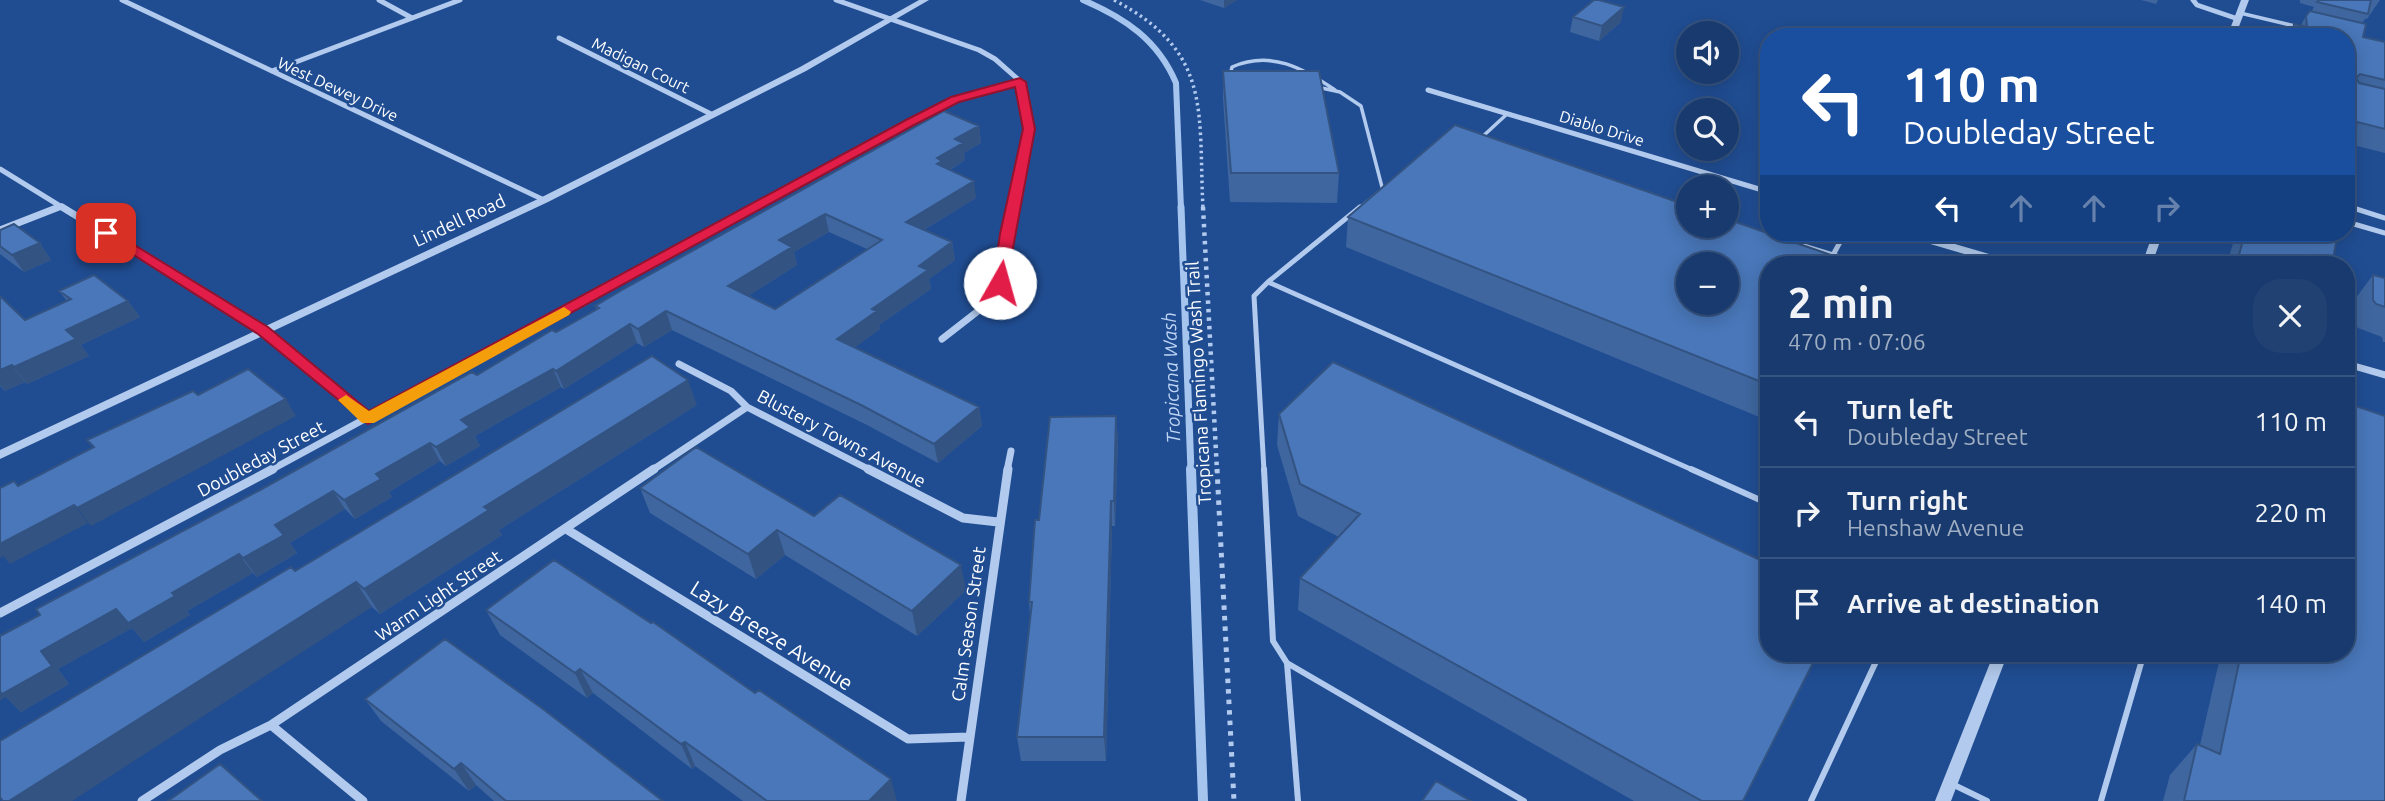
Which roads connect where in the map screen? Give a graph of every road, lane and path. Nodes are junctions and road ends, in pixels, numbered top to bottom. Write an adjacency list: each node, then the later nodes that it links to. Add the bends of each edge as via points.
1 (136, 0): 9 (street)
2 (379, 0): 11 (street)
3 (460, 0): 11 (street)
4 (836, 0): 12 (street)
5 (925, 0): 12 (street, Lindell Road)
6 (1114, 0): 66 (path, Tropicana Flamingo Wash Trail, via 1145,17 1176,45 1189,65 1197,98)
7 (2193, 0): 10 (street)
8 (2245, 0): 10 (street)
9 (125, 1): 16 (street, West Dewey Drive)
10 (2239, 16): 13 (street); 14 (lane)
11 (412, 18): 16 (street)
12 (890, 18): 18 (street, via 979,50); 23 (street, Lindell Road)
13 (2234, 28)
14 (2303, 28)
15 (559, 38): 23 (street, Madigan Court)
16 (272, 71): 29 (street, West Dewey Drive)
17 (1233, 80): 20 (lane, via 1228,74 1232,67 1243,61 1265,60 1297,66)
18 (1020, 82): 44 (street, via 1029,129 1000,283 978,311); 49 (street, Doubleday Street, via 955,100 910,122)
19 (1309, 87): 20 (lane)
20 (1335, 90): 27 (lane, via 1361,106)
21 (1427, 90): 22 (street, Diablo Drive)
22 (1507, 114): 24 (lane); 28 (street, Diablo Drive)
23 (713, 115): 29 (street, Lindell Road)
24 (1474, 145)
25 (1433, 150): 27 (lane)
26 (0, 169): 30 (street)
27 (1382, 187): 42 (lane)
28 (1760, 189)
29 (544, 200): 43 (street, Lindell Road)
30 (62, 206): 34 (street); 43 (street)
31 (2355, 209): 32 (lane)
32 (2385, 218)
33 (2355, 224): 35 (lane)
34 (0, 230)
35 (2385, 233)
36 (1840, 242): 39 (lane)
37 (1936, 242): 41 (street)
38 (1793, 243): 39 (lane)
39 (1833, 255): 40 (lane)
40 (1836, 256)
41 (1984, 256)
42 (1268, 282): 52 (lane); 59 (lane, via 1254,296 1273,641)
43 (263, 331): 49 (street); 51 (street, Lindell Road)
44 (942, 339)
45 (679, 364): 48 (street, Blustery Towns Avenue, via 731,391)
46 (2355, 366): 47 (street)
47 (2385, 375)
48 (747, 407): 53 (street, Blustery Towns Avenue, via 963,518); 54 (street, Warm Light Street)
49 (368, 419): 55 (street, Doubleday Street)
50 (1011, 451): 53 (street, Calm Season Street)
51 (0, 455)
52 (1760, 500)
53 (998, 522): 61 (street, Calm Season Street)
54 (566, 529): 60 (street, Warm Light Street); 61 (street, Lazy Breeze Avenue, via 908,739)
55 (0, 613)
56 (1876, 662): 69 (lane)
57 (1997, 662): 62 (street)
58 (2141, 662): 72 (lane)
59 (1287, 663): 67 (lane); 68 (lane)
60 (271, 725): 63 (street, Warm Light Street, via 220,750); 64 (street)
61 (968, 737): 65 (street, Calm Season Street)
62 (1950, 783): 70 (street); 71 (lane)
63 (142, 801)
64 (363, 801)
65 (961, 801)
66 (1234, 801)
67 (1298, 801)
68 (1524, 801)
69 (1811, 801)
70 (1943, 801)
71 (1987, 801)
72 (2101, 801)

